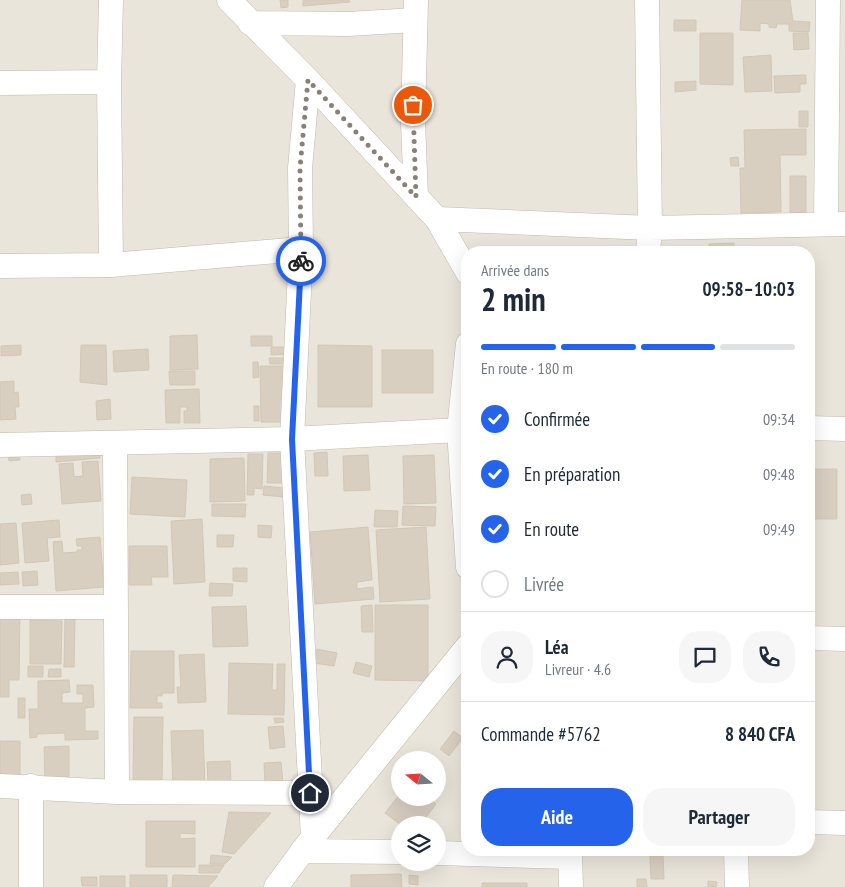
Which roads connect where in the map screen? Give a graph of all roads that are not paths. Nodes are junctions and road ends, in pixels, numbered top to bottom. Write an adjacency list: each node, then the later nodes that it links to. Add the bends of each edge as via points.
1 (111, 0): 8 (street)
2 (229, 0): 6 (street)
3 (646, 0): 13 (street)
4 (834, 8): 12 (street)
5 (415, 10): 6 (street, via 348,24); 10 (street, via 413,122)
6 (250, 24): 7 (street)
7 (308, 80): 10 (street); 15 (street, via 300,168)
8 (109, 82): 9 (street); 17 (street)
9 (0, 83)
10 (416, 197): 11 (street)
11 (438, 219): 13 (street); 16 (street)
12 (835, 224): 13 (street)
13 (650, 228): 14 (street)
14 (648, 246)
15 (302, 249): 17 (street); 23 (street)
16 (461, 260)
17 (111, 265): 18 (street)
18 (0, 266)
19 (461, 411): 22 (street)
20 (815, 428): 21 (street)
21 (845, 429)
22 (459, 430): 23 (street); 26 (street)
23 (292, 439): 24 (street); 35 (street)
24 (115, 443): 25 (street); 28 (street)
25 (0, 445)
26 (461, 460)
27 (0, 607): 28 (street)
28 (115, 607): 34 (street)
29 (815, 638): 30 (street)
30 (845, 639)
31 (461, 655): 38 (street)
32 (0, 786): 33 (street)
33 (31, 786): 34 (street); 44 (street)
34 (117, 792): 35 (street)
35 (310, 793): 38 (street)
36 (815, 822): 37 (street)
37 (845, 823)
38 (307, 844): 39 (street); 45 (street)
39 (391, 851)
40 (446, 853): 41 (street)
41 (461, 853)
42 (570, 856): 46 (street)
43 (736, 856): 47 (street)
44 (31, 887)
45 (276, 887)
46 (571, 887)
47 (737, 887)

